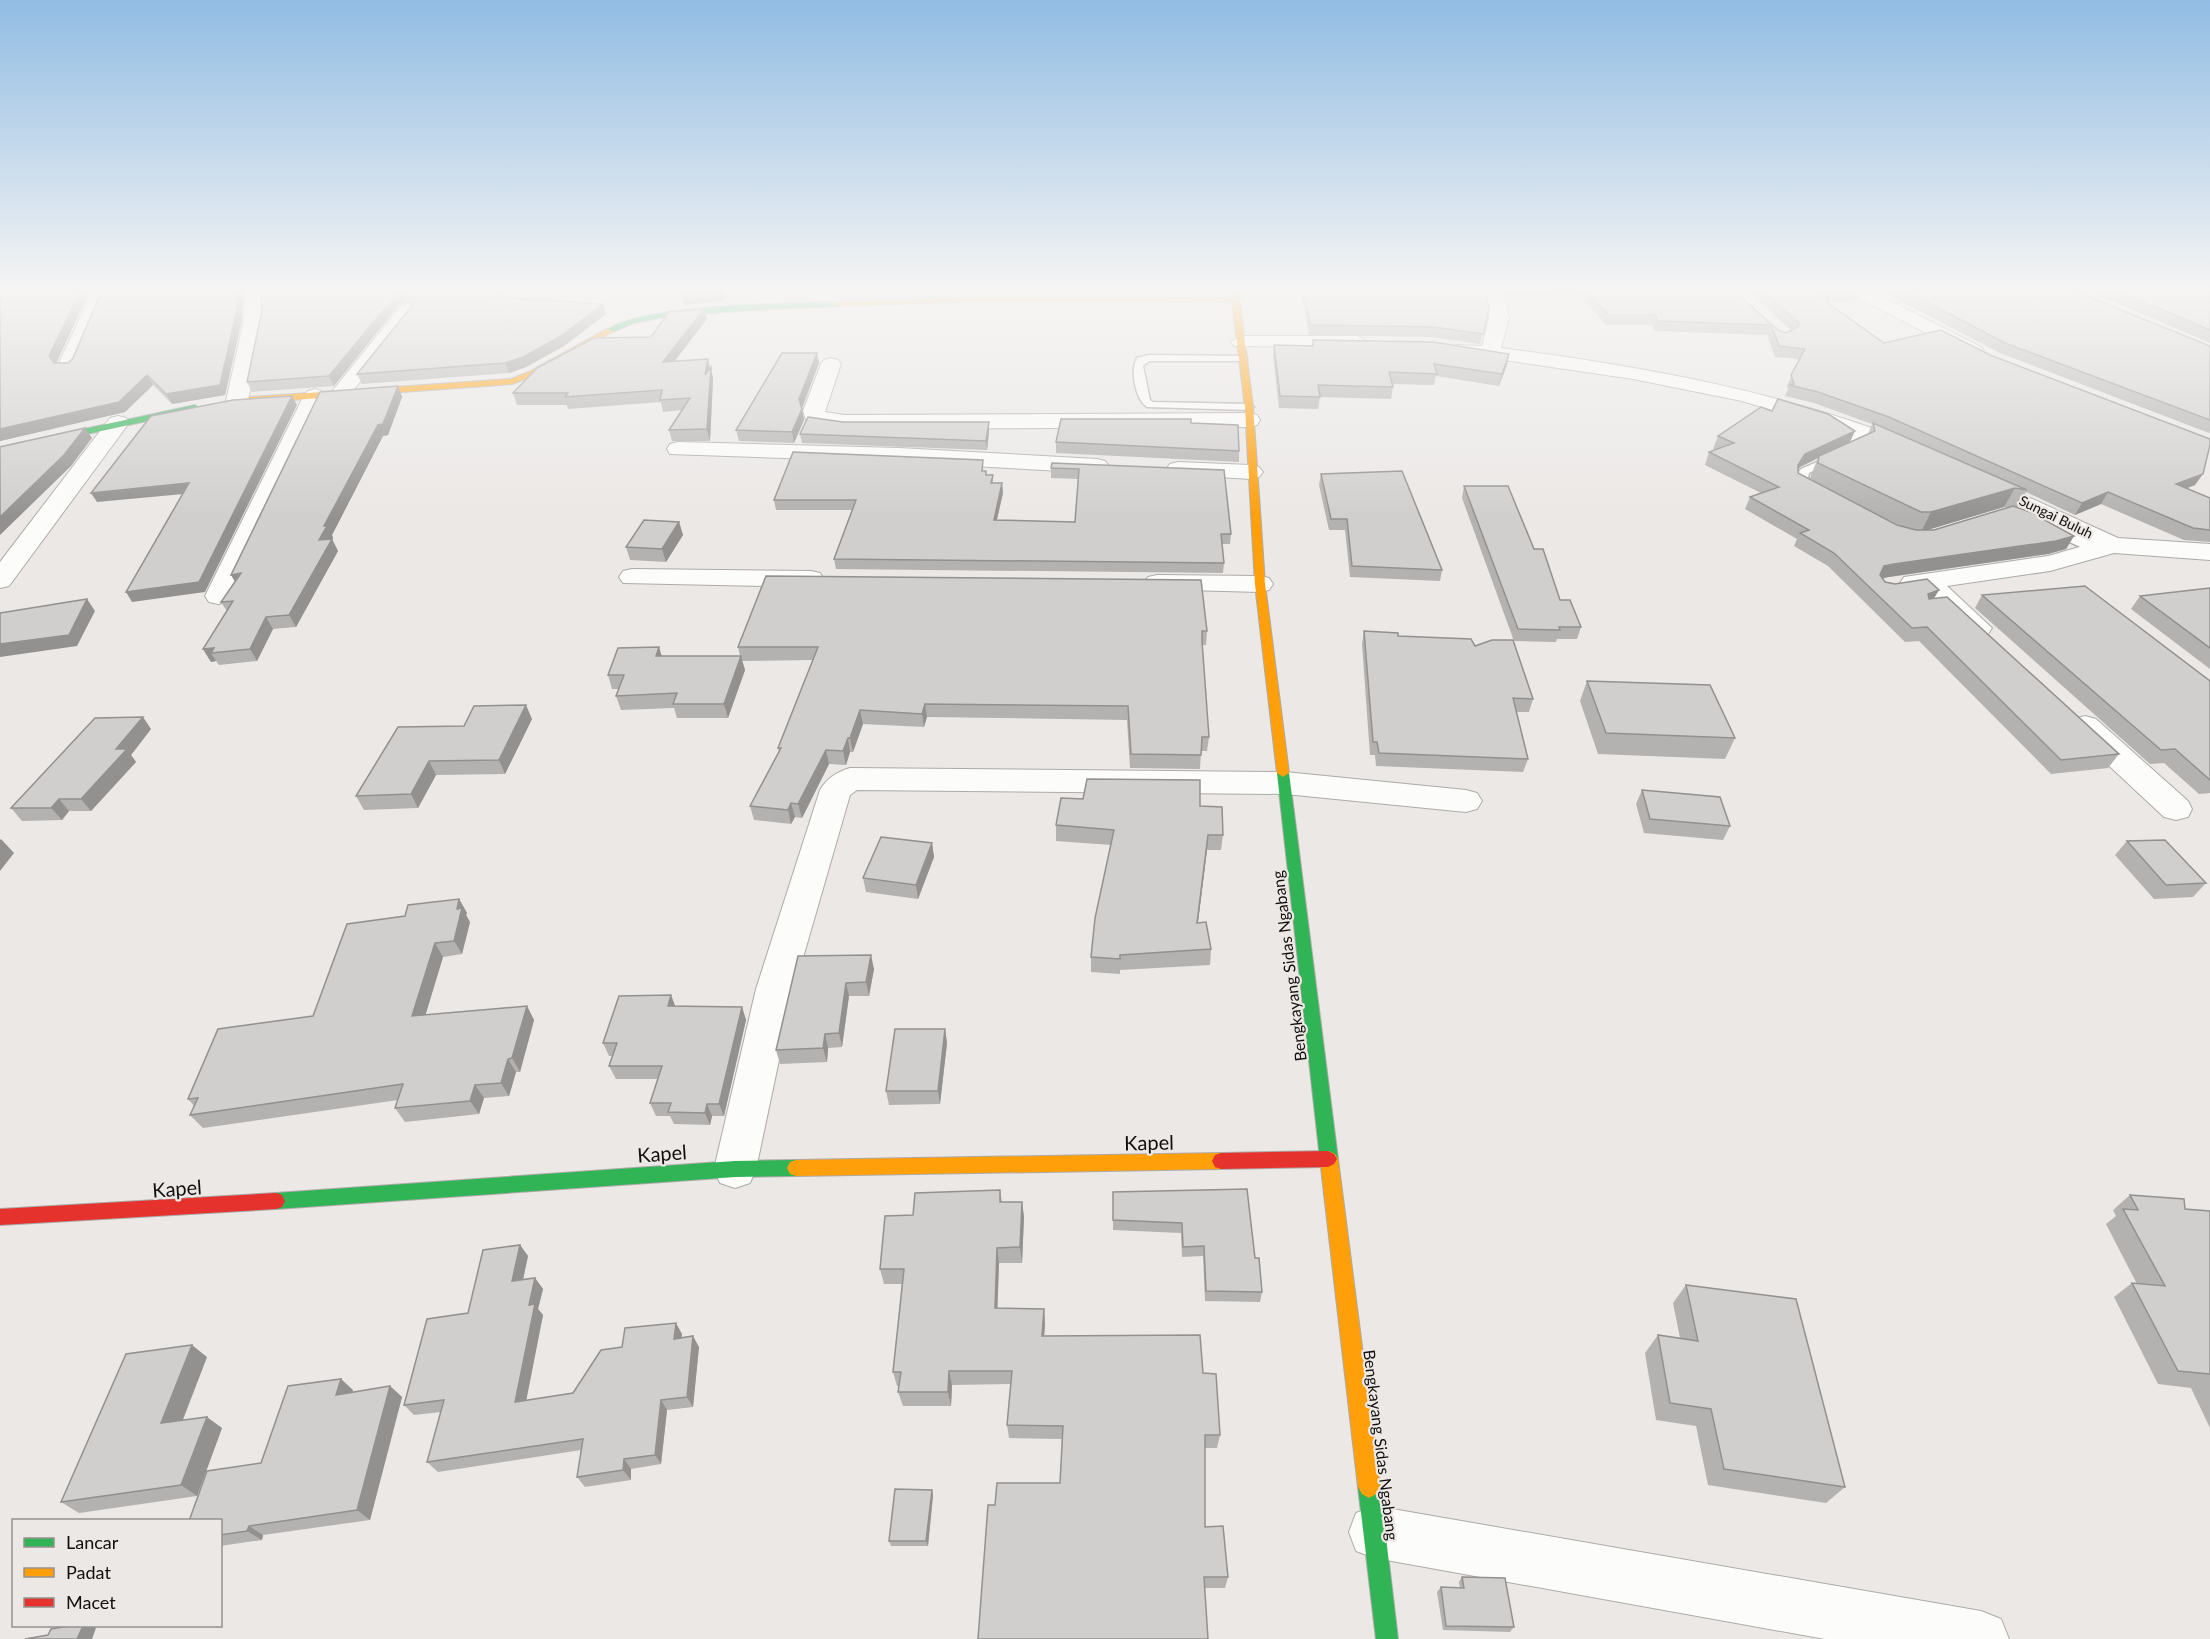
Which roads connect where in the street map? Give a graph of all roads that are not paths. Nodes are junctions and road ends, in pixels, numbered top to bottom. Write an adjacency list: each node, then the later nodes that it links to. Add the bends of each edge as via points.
1 (238, 364): 10 (street)
2 (364, 364): 8 (street)
3 (549, 364): 8 (main road, via 512,381)
4 (831, 364): 12 (street, via 814,411 819,420)
5 (1139, 364): 12 (lane, via 1145,401 1151,405)
6 (1244, 364): 12 (main road, Bengkayang Sidas Ngabang)
7 (1568, 364): 11 (street, via 1696,385)
8 (341, 393): 9 (main road)
9 (315, 395): 10 (main road); 34 (street)
10 (225, 403): 13 (main road)
11 (1805, 410): 16 (street); 21 (lane, via 1859,443 1855,449 1805,471 1801,485)
12 (1249, 414): 19 (main road, Bengkayang Sidas Ngabang)
13 (118, 423): 15 (main road); 28 (street)
14 (678, 449): 17 (street)
15 (0, 450)
16 (1929, 459)
17 (1122, 467)
18 (1157, 468): 19 (street)
19 (1251, 472): 31 (main road, Bengkayang Sidas Ngabang)
20 (1962, 473): 23 (street, Sungai Buluh)
21 (1817, 495)
22 (2023, 517): 23 (lane)
23 (2104, 547): 24 (street, Sungai Buluh); 25 (street)
24 (2210, 552)
25 (2050, 563): 29 (street); 32 (street)
26 (633, 577): 27 (street)
27 (832, 579)
28 (0, 580)
29 (1926, 581): 33 (street); 35 (street)
30 (1128, 583): 31 (street)
31 (1260, 584): 37 (main road, Bengkayang Sidas Ngabang)
32 (2078, 585)
33 (1888, 587)
34 (218, 596)
35 (1995, 644)
36 (2064, 706): 39 (street)
37 (1285, 783): 38 (street); 40 (main road, Bengkayang Sidas Ngabang); 41 (street, via 862,778 842,784 836,790 775,989)
38 (1466, 801)
39 (2176, 808)
40 (1328, 1160): 41 (main road, Kapel); 43 (main road, Bengkayang Sidas Ngabang)
41 (735, 1169): 42 (main road, Kapel)
42 (0, 1217)
43 (1375, 1532): 44 (main road, Bengkayang Sidas Ngabang); 45 (street)
44 (1387, 1639)
45 (1981, 1639)

